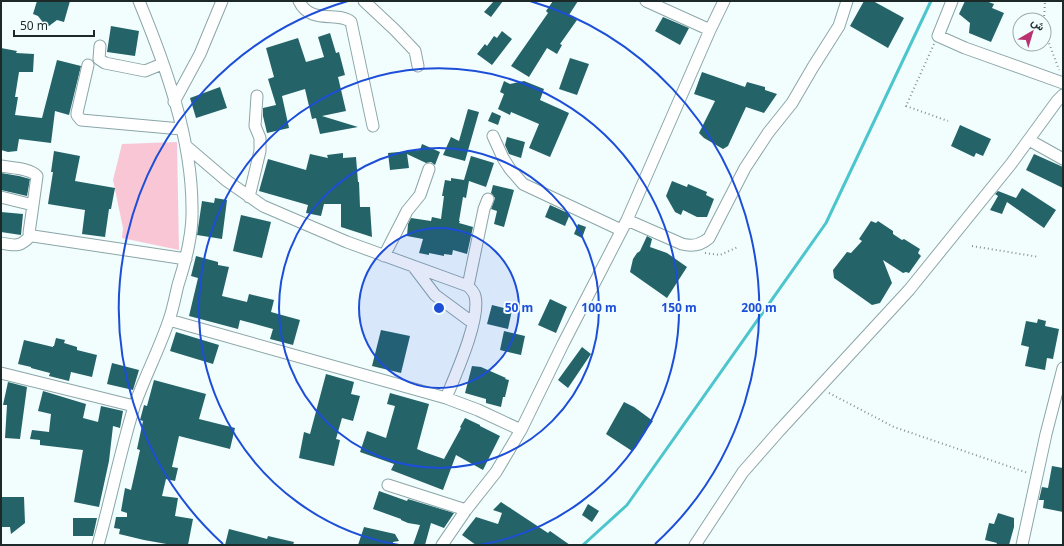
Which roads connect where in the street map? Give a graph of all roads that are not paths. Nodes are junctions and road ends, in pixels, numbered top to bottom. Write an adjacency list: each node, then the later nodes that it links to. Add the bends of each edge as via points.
1 (138, 1): 11 (street)
2 (222, 1): 17 (street, via 200,54)
3 (299, 1): 18 (street, via 313,14 343,18 351,22)
4 (364, 1): 13 (street, via 415,51)
5 (646, 1): 9 (street)
6 (724, 1): 9 (street)
7 (847, 1): 30 (street, via 839,26 792,103 745,168 709,238 690,246)
8 (952, 1): 14 (street, via 938,36 965,48)
9 (710, 30): 30 (street)
10 (100, 46): 11 (street, via 99,59 105,63 145,71)
11 (162, 64): 17 (street)
12 (88, 65): 19 (street, via 77,112 81,120)
13 (418, 66)
14 (1062, 78)
15 (257, 96): 27 (street, via 255,126 260,138 260,151)
16 (1061, 100): 21 (street)
17 (174, 102): 19 (street)
18 (373, 126)
19 (181, 129): 22 (street)
20 (493, 136): 31 (street, via 510,170 523,184)
21 (1029, 140): 23 (street); 50 (street, via 909,290 744,472)
22 (186, 146): 27 (street); 35 (street, via 192,208)
23 (1063, 159)
24 (1, 166): 29 (street, via 36,174)
25 (429, 169): 34 (street, via 420,195 407,211)
26 (1, 197): 29 (street)
27 (249, 197): 34 (street, via 280,214)
28 (488, 199): 37 (street)
29 (33, 205): 32 (street, via 29,232)
30 (627, 220): 31 (street)
31 (621, 230): 45 (street)
32 (31, 235): 33 (street, via 19,245); 35 (street)
33 (1, 243)
34 (384, 256): 36 (street)
35 (186, 259): 38 (street)
36 (413, 266): 37 (street); 39 (street, via 435,295)
37 (468, 286): 39 (street, via 476,302)
38 (169, 320): 43 (street); 44 (street)
39 (473, 323): 43 (street)
40 (1063, 368): 42 (street)
41 (1, 373): 44 (street)
42 (1060, 396): 51 (street, via 1037,476)
43 (446, 398): 45 (street)
44 (134, 406): 48 (street)
45 (521, 430): 47 (street, via 496,472)
46 (388, 485): 47 (street)
47 (466, 510): 49 (street)
48 (98, 545)
49 (442, 545)
50 (695, 545)
51 (1022, 545)

